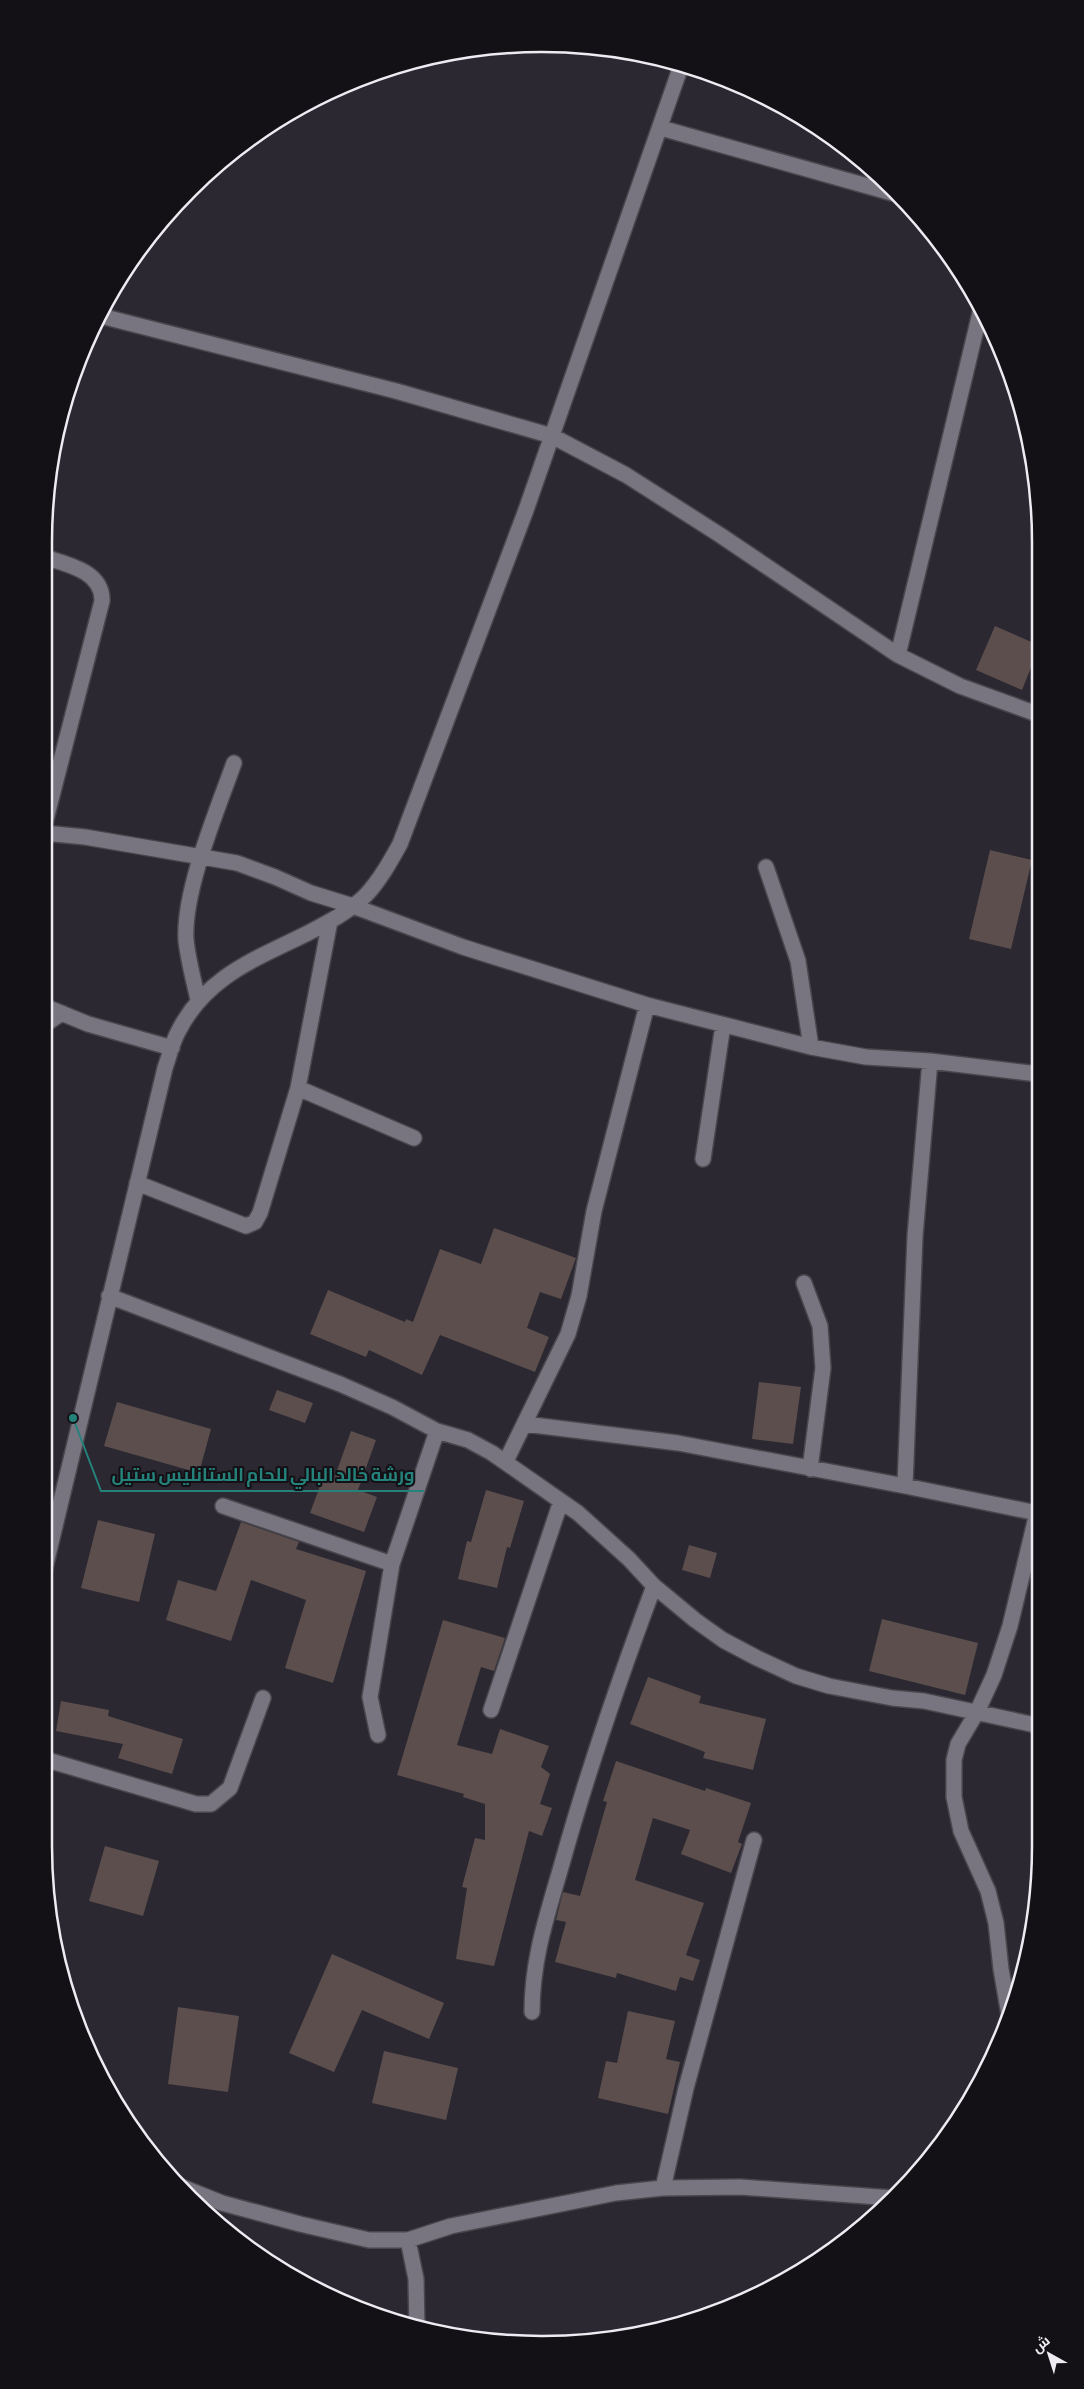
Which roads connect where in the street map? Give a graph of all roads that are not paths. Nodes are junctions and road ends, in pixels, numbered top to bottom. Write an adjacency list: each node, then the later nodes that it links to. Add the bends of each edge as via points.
1 (680, 72): 2 (street)
2 (661, 128): 3 (street); 6 (street)
3 (882, 190)
4 (107, 318): 6 (street, via 396,391)
5 (978, 320): 8 (street)
6 (552, 436): 8 (street, via 626,475); 15 (street, via 400,844 376,884)
7 (52, 560): 11 (street, via 80,569 102,590 102,601)
8 (898, 655): 9 (street, via 960,686)
9 (1032, 713)
10 (234, 763): 13 (street)
11 (52, 796)
12 (52, 834): 13 (street)
13 (201, 858): 15 (street, via 237,863 311,894); 17 (street, via 186,920 186,941)
14 (766, 868): 23 (street, via 798,962)
15 (353, 906): 16 (street); 18 (street, via 463,947)
16 (330, 921): 17 (street, via 248,961); 27 (street)
17 (198, 1000): 24 (street, via 177,1033)
18 (647, 1005): 22 (street); 33 (street, via 594,1211 579,1296 568,1334)
19 (52, 1009): 20 (street)
20 (62, 1013): 21 (street); 24 (street, via 88,1024)
21 (52, 1020)
22 (723, 1025): 23 (street); 29 (street)
23 (811, 1047): 25 (street, via 866,1057)
24 (172, 1048): 30 (street)
25 (930, 1061): 26 (street); 37 (street, via 915,1236)
26 (1032, 1073)
27 (298, 1088): 28 (street); 30 (street, via 256,1222 246,1226)
28 (414, 1138)
29 (703, 1159)
30 (137, 1183): 32 (street)
31 (804, 1283): 36 (street, via 820,1326 823,1368)
32 (109, 1296): 34 (street, via 340,1384 392,1406); 42 (street)
33 (526, 1424): 35 (street); 36 (street, via 678,1443)
34 (438, 1431): 35 (street, via 468,1440); 43 (street)
35 (506, 1461): 38 (street)
36 (810, 1469): 37 (street)
37 (905, 1486): 40 (street)
38 (561, 1501): 44 (street, via 629,1559); 46 (street)
39 (223, 1506): 43 (street)
40 (1032, 1512)
41 (1032, 1537): 47 (street, via 1010,1626 994,1675)
42 (52, 1538)
43 (392, 1564): 49 (street, via 370,1696)
44 (654, 1586): 47 (street, via 723,1640 796,1676 830,1686); 53 (street, via 616,1687 574,1820 538,1950 532,1980)
45 (263, 1698): 50 (street, via 230,1788 211,1804 196,1804)
46 (491, 1710)
47 (977, 1712): 48 (street); 52 (street, via 958,1744 954,1760 954,1797 961,1831 988,1891)
48 (1032, 1724)
49 (378, 1735)
50 (52, 1761)
51 (754, 1840): 54 (street, via 686,2088)
52 (1007, 2001)
53 (532, 2012)
54 (663, 2188): 56 (street, via 740,2187); 57 (street, via 616,2192 451,2226)
55 (195, 2192): 57 (street, via 222,2203 369,2240)
56 (883, 2197)
57 (408, 2240): 58 (street, via 416,2279)
58 (417, 2320)

